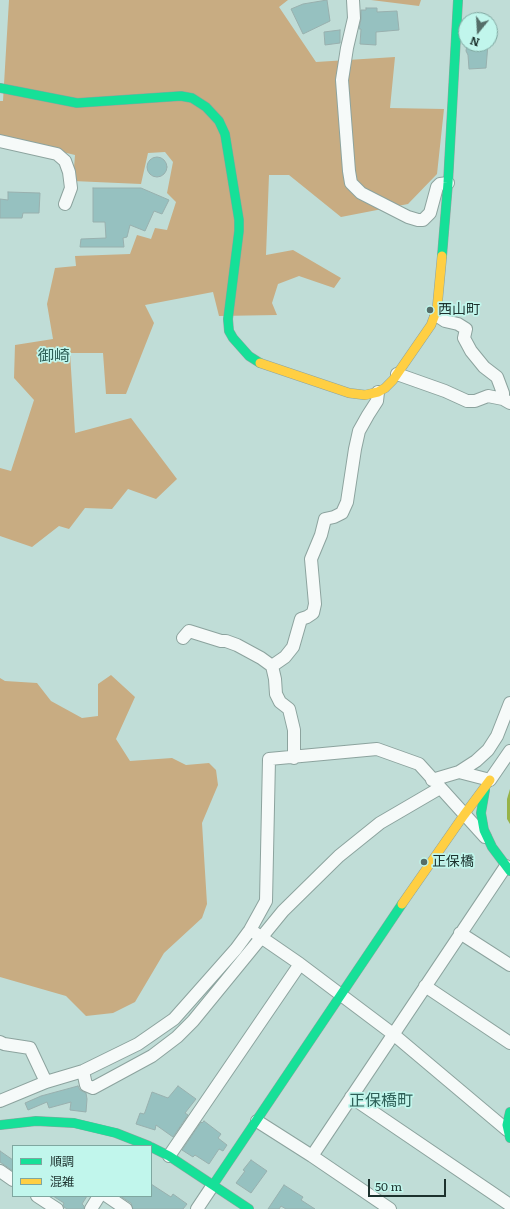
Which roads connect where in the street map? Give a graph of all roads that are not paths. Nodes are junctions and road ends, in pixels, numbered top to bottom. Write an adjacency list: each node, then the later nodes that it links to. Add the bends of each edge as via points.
1 (353, 0): 5 (street, via 354,18 342,80 351,183 361,193 418,220 423,220 430,214 436,187)
2 (458, 0): 5 (street)
3 (0, 88): 9 (street, via 77,103 181,96 192,98 206,107 219,120 225,134 239,220 228,319 229,331 233,338 249,356 269,367 350,393 364,395)
4 (0, 141): 6 (street, via 57,154 65,161 71,188)
5 (448, 183): 7 (street)
6 (65, 204)
7 (436, 315): 8 (street); 10 (street, via 466,329 464,338 471,351 497,378)
8 (397, 374): 9 (street); 10 (street, via 467,401 488,396)
9 (378, 392): 12 (street, via 377,401 359,431 347,502 342,513 325,519 311,559 315,604 313,613 301,619 293,647 285,657)
10 (507, 401)
11 (183, 638): 12 (street, via 189,631 226,641)
12 (272, 666): 15 (street, via 276,694 280,702 289,709 294,730)
13 (510, 703): 16 (street, via 497,736 488,750)
14 (510, 751): 17 (street)
15 (294, 758): 18 (street, via 377,749 419,764); 22 (street, via 269,759 266,901)
16 (459, 772): 17 (street); 18 (street)
17 (490, 780): 19 (street); 20 (street, via 482,806 482,821)
18 (436, 784): 19 (street); 24 (street, via 380,823 339,856 283,911)
19 (464, 815): 20 (street); 28 (street)
20 (487, 839): 21 (street)
21 (508, 869): 23 (street)
22 (250, 930): 24 (street); 32 (street, via 174,1019 138,1044)
23 (460, 933): 26 (street); 27 (street)
24 (262, 937): 25 (street); 32 (street, via 192,1021 177,1037 152,1056 93,1088 86,1085)
25 (300, 964): 28 (street); 42 (street)
26 (510, 965)
27 (425, 986): 29 (street); 31 (street)
28 (341, 994): 29 (street); 37 (street)
29 (393, 1034): 34 (street); 39 (street)
30 (0, 1042): 33 (street, via 30,1048)
31 (510, 1043)
32 (83, 1071): 33 (street)
33 (46, 1082): 35 (street)
34 (350, 1097): 43 (street); 50 (street)
35 (0, 1101)
36 (510, 1112): 39 (street)
37 (257, 1121): 43 (street); 46 (street)
38 (0, 1125): 40 (street, via 36,1120 74,1123 116,1133)
39 (509, 1134)
40 (147, 1145)
41 (152, 1147): 42 (street)
42 (169, 1156): 46 (street)
43 (312, 1156): 56 (street)
44 (0, 1171): 45 (street)
45 (12, 1179)
46 (208, 1192): 54 (street); 55 (street)
47 (38, 1197): 51 (street)
48 (98, 1197): 52 (street)
49 (108, 1197): 53 (street)
50 (510, 1205)
51 (56, 1209)
52 (91, 1209)
53 (126, 1209)
54 (197, 1209)
55 (249, 1209)
56 (390, 1209)

